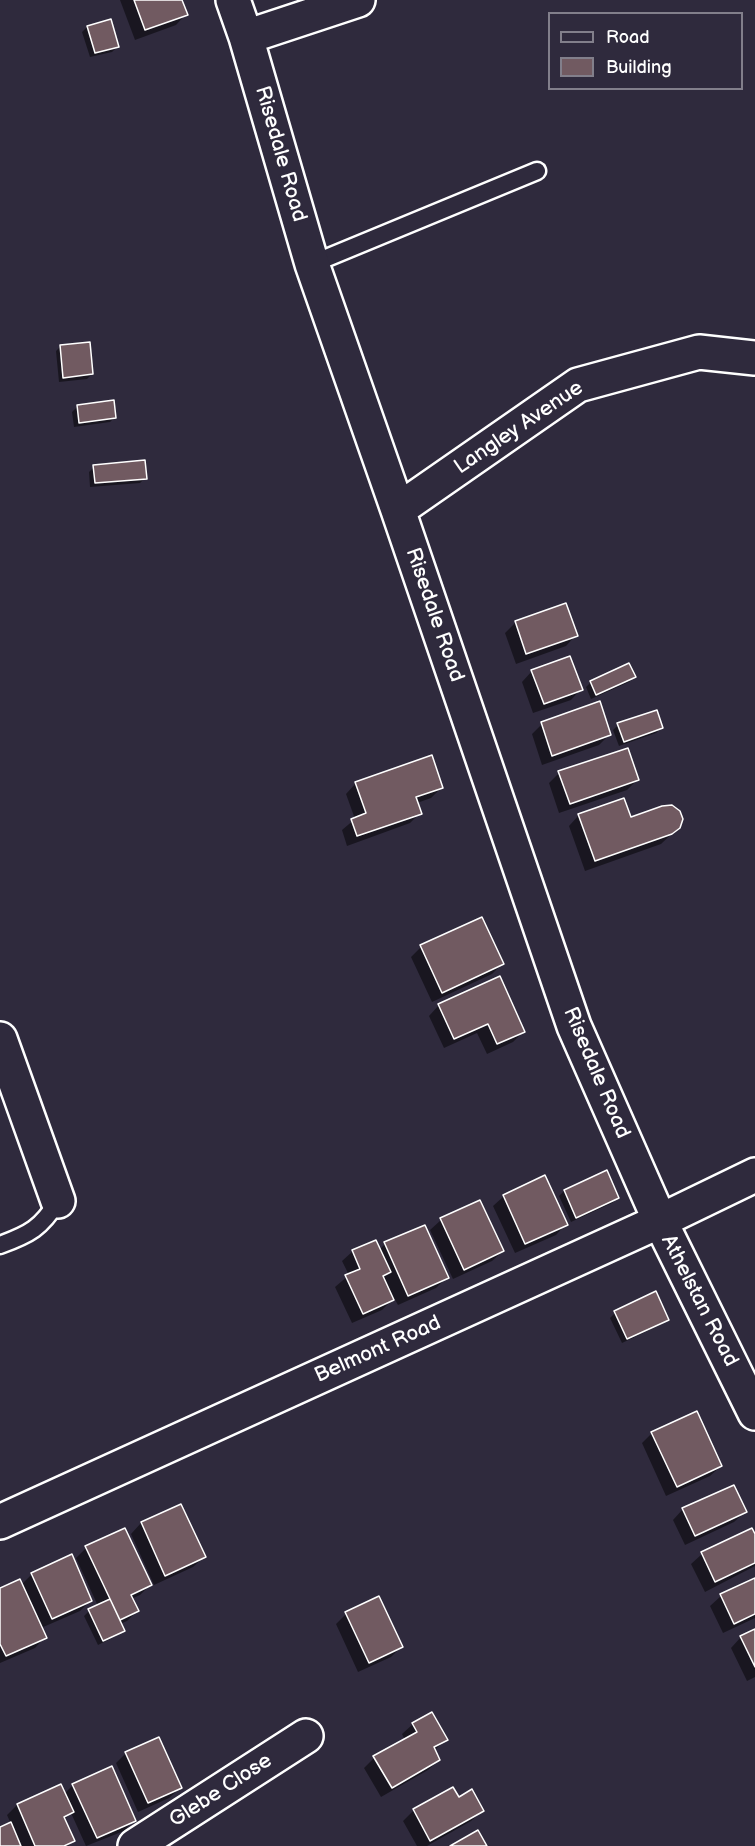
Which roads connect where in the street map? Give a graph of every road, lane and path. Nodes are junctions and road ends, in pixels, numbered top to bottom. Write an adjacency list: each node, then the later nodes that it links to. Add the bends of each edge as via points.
1 (233, 0): 3 (street, Risedale Road)
2 (358, 0): 3 (street)
3 (246, 37): 5 (street, Risedale Road)
4 (537, 171): 5 (lane)
5 (312, 264): 7 (street, Risedale Road)
6 (755, 358): 7 (street, Langley Avenue, via 699,352 578,385)
7 (398, 510): 11 (street, Risedale Road, via 574,1026)
8 (0, 1039): 10 (street)
9 (755, 1175): 11 (street, Belmont Road)
10 (58, 1202): 12 (lane, via 46,1220 26,1236)
11 (660, 1221): 13 (street, Athelstan Road); 14 (street, Belmont Road)
12 (0, 1245)
13 (755, 1413)
14 (0, 1522)
15 (306, 1736): 16 (street, Glebe Close)
16 (135, 1846)

